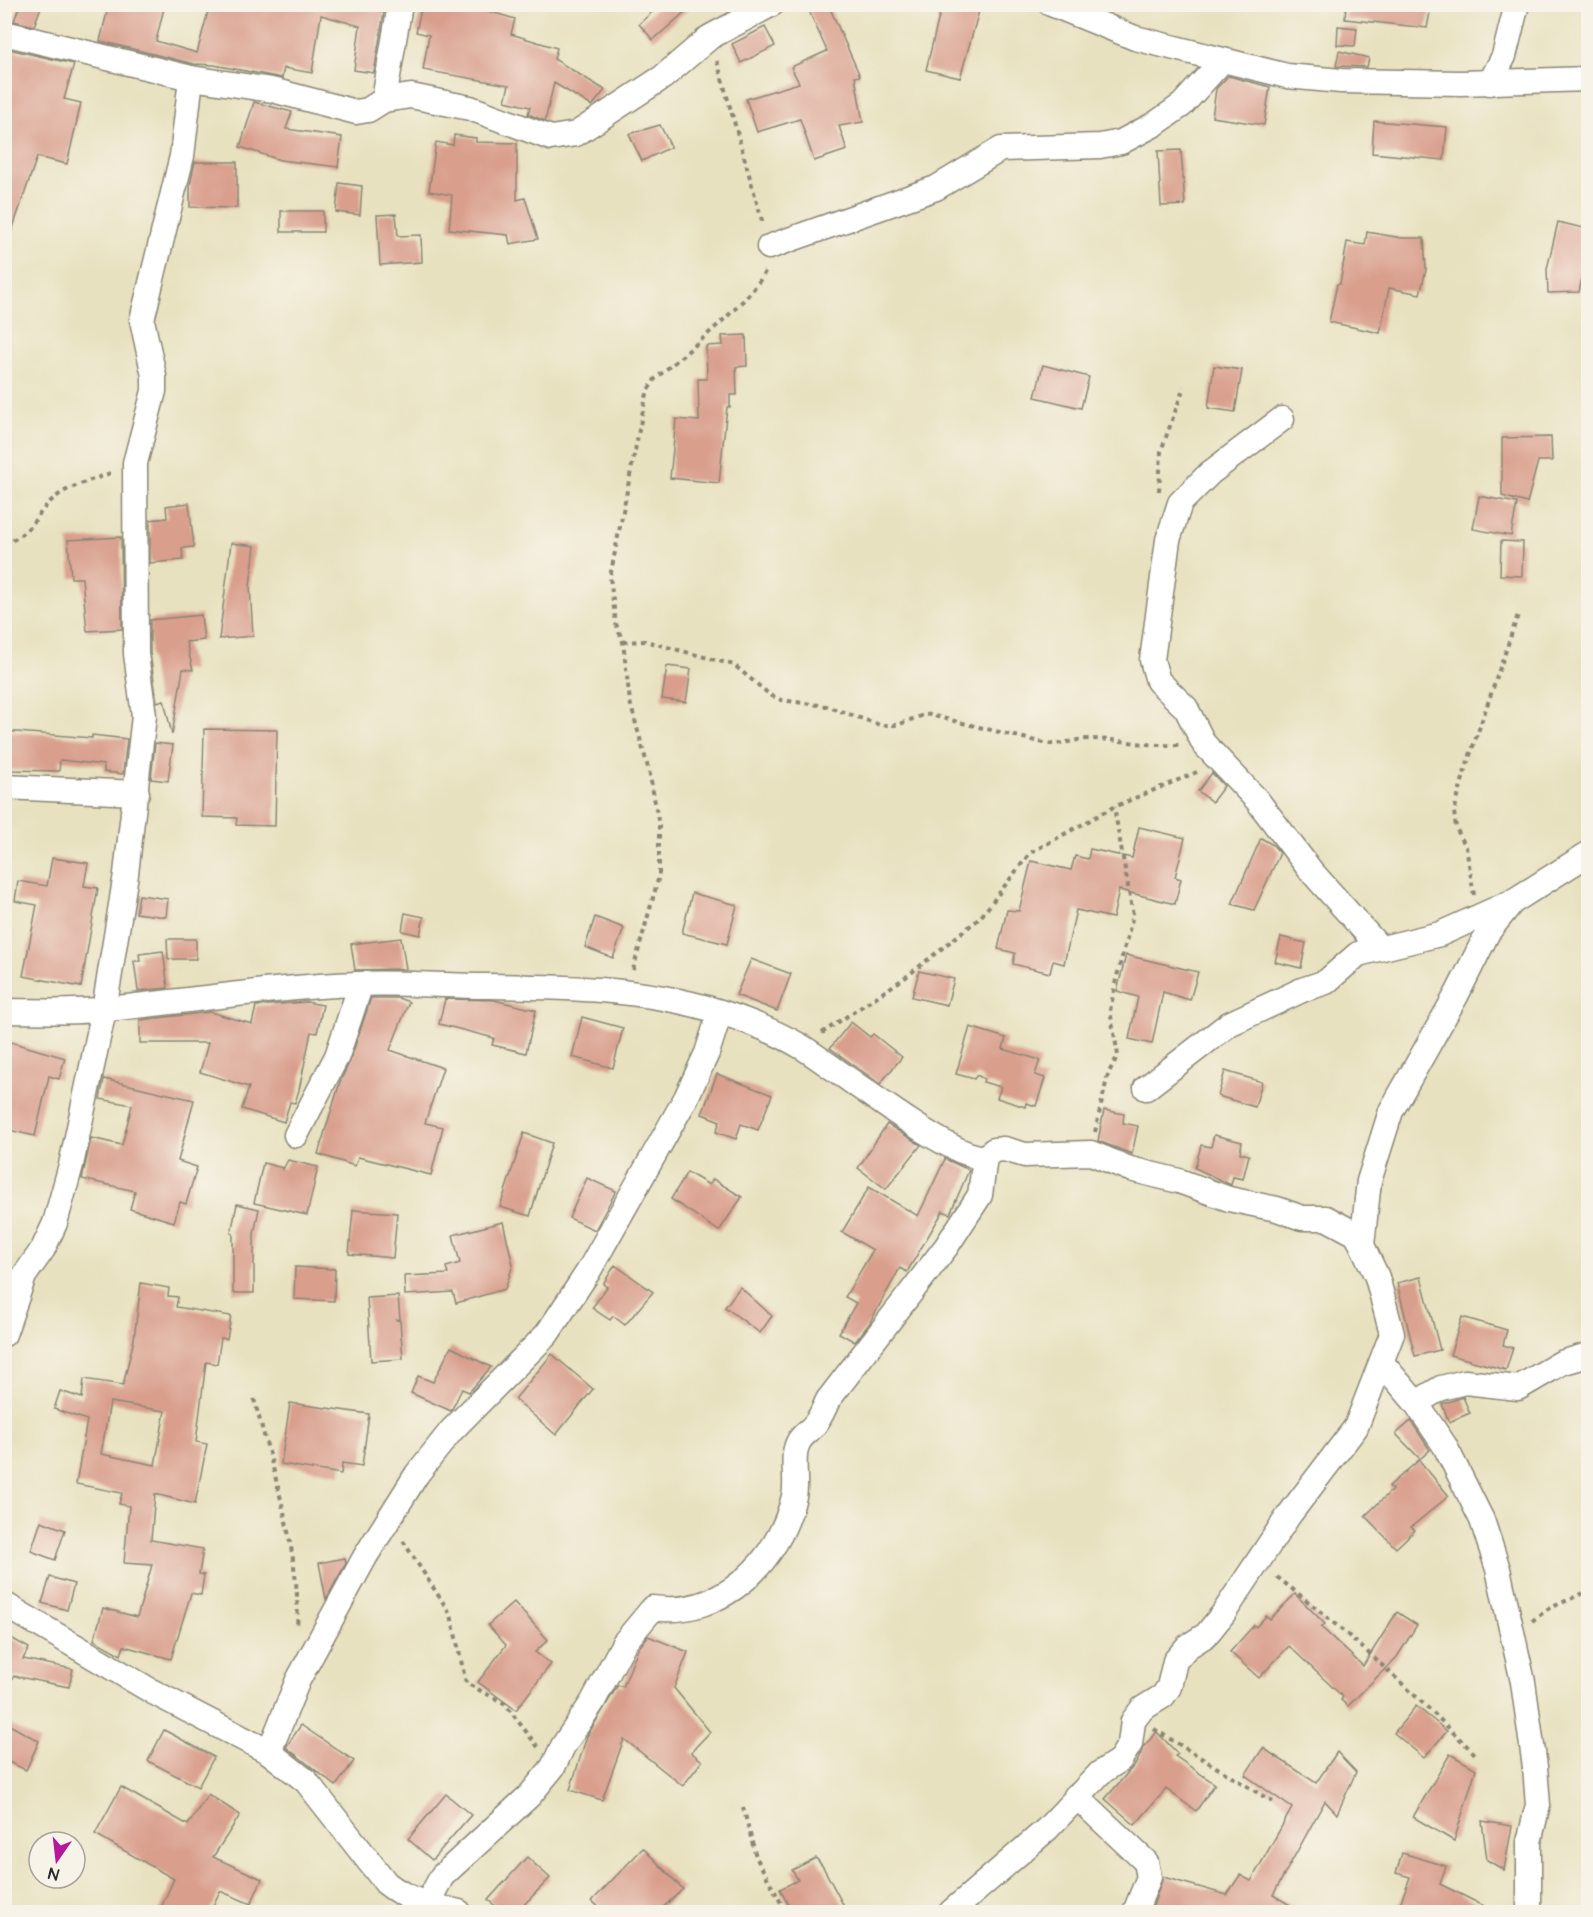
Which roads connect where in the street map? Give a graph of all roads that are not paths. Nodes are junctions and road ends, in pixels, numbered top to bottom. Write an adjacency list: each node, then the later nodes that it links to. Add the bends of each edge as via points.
1 (400, 4): 10 (street)
2 (772, 4): 10 (street, via 710,37 663,77 576,134 550,138 470,108 411,96)
3 (1051, 4): 6 (street, via 1136,38)
4 (1517, 4): 9 (street, via 1504,56)
5 (4, 33): 7 (street)
6 (1221, 62): 9 (street, via 1287,76 1341,81); 11 (street, via 1182,105 1121,142 1001,149 936,188)
7 (192, 78): 10 (street, via 272,90 356,112 369,110); 14 (street, via 182,156 142,320 154,391 135,463 136,654 144,717)
8 (1588, 79): 9 (street)
9 (1490, 83)
10 (384, 100)
11 (769, 247)
12 (1282, 418): 17 (street, via 1209,473 1180,503 1168,540 1152,660 1158,681 1186,708 1212,753 1257,800 1311,871)
13 (4, 787): 14 (street)
14 (137, 793): 19 (street)
15 (1588, 854): 16 (street)
16 (1512, 902): 17 (street, via 1440,934); 25 (street, via 1488,932 1391,1111 1369,1181)
17 (1379, 948): 22 (street, via 1350,959 1326,982 1229,1024)
18 (361, 984): 19 (street, via 245,992); 21 (street, via 623,992); 23 (street, via 337,1056)
19 (104, 1010): 20 (street); 26 (street, via 55,1222 43,1249 24,1276)
20 (4, 1011)
21 (720, 1012): 24 (street, via 801,1047 954,1148 974,1158); 31 (street, via 686,1098 588,1272 547,1334 451,1431 417,1474 365,1557 298,1680)
22 (1146, 1088)
23 (296, 1135)
24 (985, 1158): 25 (street, via 993,1150 1004,1149 1025,1155 1091,1153 1229,1199 1302,1218 1326,1218 1356,1234); 33 (street, via 980,1195 946,1248 799,1441 795,1493 788,1522 767,1558 738,1585 716,1598 677,1609 653,1608 624,1643 553,1767 531,1795 442,1876)
25 (1362, 1245): 28 (street, via 1377,1277 1392,1334)
26 (4, 1334)
27 (1588, 1355): 29 (street, via 1561,1363 1518,1388 1466,1382 1441,1388)
28 (1383, 1364): 29 (street); 32 (street, via 1356,1427 1289,1515 1260,1563 1206,1635 1187,1647 1175,1661 1163,1696 1133,1720 1130,1744 1120,1760)
29 (1416, 1402): 37 (street, via 1445,1446 1482,1520 1498,1569 1522,1682 1536,1777 1538,1805 1529,1842)
30 (4, 1604): 31 (street, via 153,1692)
31 (269, 1752): 33 (street, via 306,1781 386,1883)
32 (1076, 1796): 34 (street, via 1146,1862 1149,1877); 36 (street, via 1047,1829)
33 (418, 1908): 35 (street)
34 (1141, 1910)
35 (459, 1912)
36 (951, 1912)
37 (1529, 1912)

